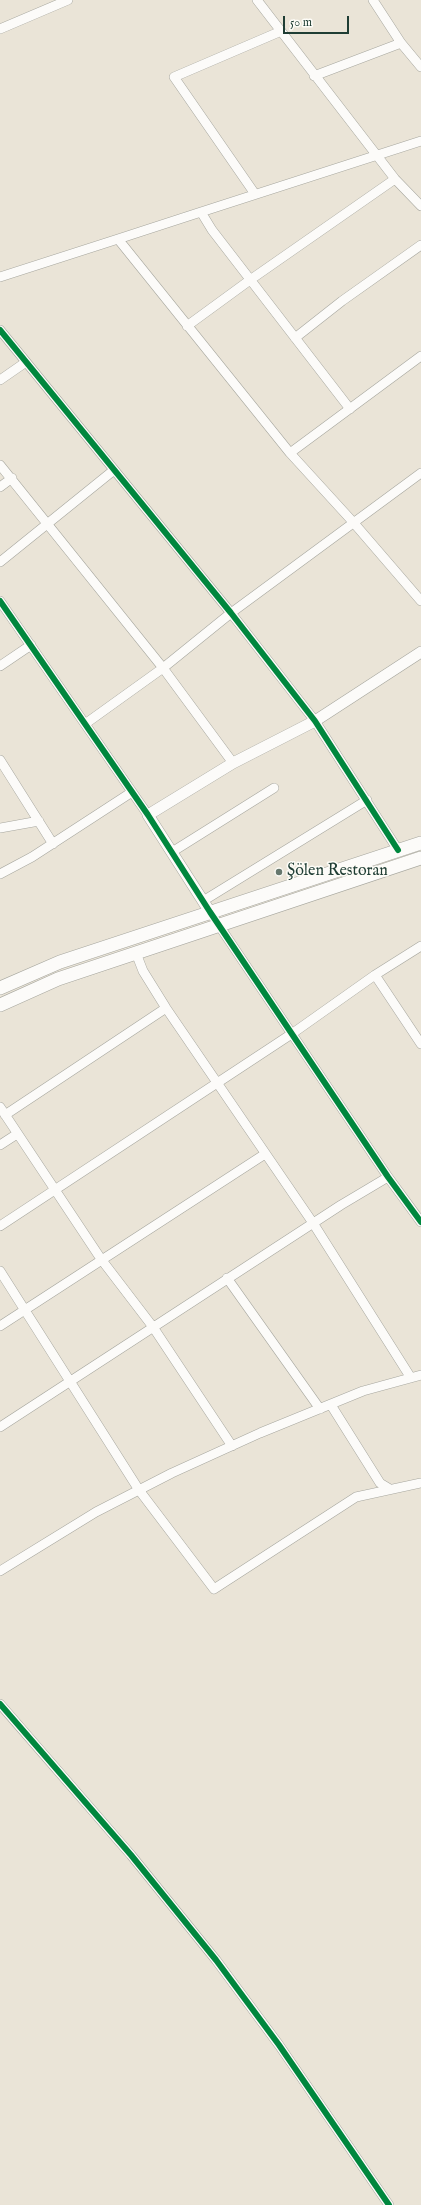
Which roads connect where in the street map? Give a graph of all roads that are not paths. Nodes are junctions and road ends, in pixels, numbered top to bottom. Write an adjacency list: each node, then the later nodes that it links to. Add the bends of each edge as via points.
1 (68, 0): 4 (street)
2 (257, 0): 5 (street)
3 (373, 0): 6 (street)
4 (0, 28)
5 (279, 32): 8 (street); 12 (street, via 174,77)
6 (401, 42): 7 (street); 8 (street)
7 (419, 61)
8 (314, 76): 10 (street)
9 (421, 141): 10 (street)
10 (376, 155): 11 (street); 12 (street)
11 (395, 179): 13 (street); 18 (street)
12 (255, 194): 14 (street)
13 (421, 206)
14 (201, 212): 15 (street); 18 (street)
15 (118, 239): 17 (street); 19 (street)
16 (421, 245): 21 (street)
17 (0, 277)
18 (250, 280): 19 (street); 21 (street)
19 (187, 326): 26 (street)
20 (0, 330): 23 (street)
21 (295, 338): 25 (street)
22 (421, 356): 25 (street)
23 (26, 362): 24 (street); 28 (street)
24 (0, 380)
25 (350, 409): 26 (street)
26 (290, 453): 32 (street)
27 (0, 465): 30 (street)
28 (114, 470): 33 (street); 37 (street)
29 (421, 473): 32 (street)
30 (12, 478): 31 (street); 33 (street)
31 (0, 487)
32 (353, 522): 36 (street); 37 (street)
33 (47, 524): 34 (street); 41 (street)
34 (0, 562)
35 (0, 601): 38 (street)
36 (421, 601)
37 (231, 613): 41 (street); 42 (street)
38 (31, 645): 40 (street); 43 (street)
39 (421, 652): 42 (street)
40 (0, 666)
41 (163, 668): 43 (street); 45 (street)
42 (314, 720): 45 (street); 48 (street)
43 (85, 724): 47 (street)
44 (0, 760): 50 (street)
45 (233, 763): 49 (street)
46 (274, 788): 55 (street)
47 (132, 792): 49 (street); 53 (street)
48 (367, 800): 54 (street); 58 (street)
49 (148, 815): 55 (street)
50 (39, 821): 51 (street); 53 (street)
51 (0, 828)
52 (421, 843): 54 (main road)
53 (53, 844): 57 (street)
54 (398, 850): 58 (main road)
55 (172, 852): 58 (street)
56 (421, 858): 59 (main road)
57 (0, 874)
58 (206, 906): 59 (street); 63 (main road)
59 (219, 925): 61 (main road); 66 (street)
60 (421, 946): 62 (street)
61 (136, 953): 64 (main road, via 58,979); 65 (street, via 143,971)
62 (375, 975): 66 (street); 67 (street)
63 (0, 988)
64 (0, 1005)
65 (166, 1008): 68 (street); 70 (street)
66 (293, 1033): 68 (street); 74 (street)
67 (421, 1044)
68 (217, 1083): 73 (street); 75 (street)
69 (0, 1107): 70 (street)
70 (5, 1115): 71 (street)
71 (17, 1134): 72 (street); 75 (street)
72 (0, 1145)
73 (266, 1154): 77 (street); 79 (street)
74 (388, 1177): 76 (street); 77 (street)
75 (56, 1189): 78 (street); 79 (street)
76 (421, 1222)
77 (313, 1223): 81 (street); 86 (street)
78 (0, 1226)
79 (101, 1259): 82 (street); 84 (street)
80 (0, 1271): 82 (street)
81 (227, 1278): 84 (street); 89 (street)
82 (24, 1309): 83 (street); 87 (street)
83 (0, 1326)
84 (153, 1327): 87 (street); 91 (street)
85 (421, 1375): 86 (street)
86 (411, 1378): 88 (street, via 363,1391)
87 (71, 1380): 90 (street); 94 (street)
88 (331, 1404): 89 (street); 93 (street, via 380,1482)
89 (320, 1409): 91 (street)
90 (0, 1427)
91 (232, 1446): 94 (street)
92 (421, 1483): 93 (street)
93 (390, 1488): 94 (street, via 356,1497 214,1589)
94 (139, 1490): 95 (street, via 96,1512)
95 (0, 1571)
96 (0, 1704): 97 (street, via 131,1855 216,1960 279,2045)
97 (389, 2205)

